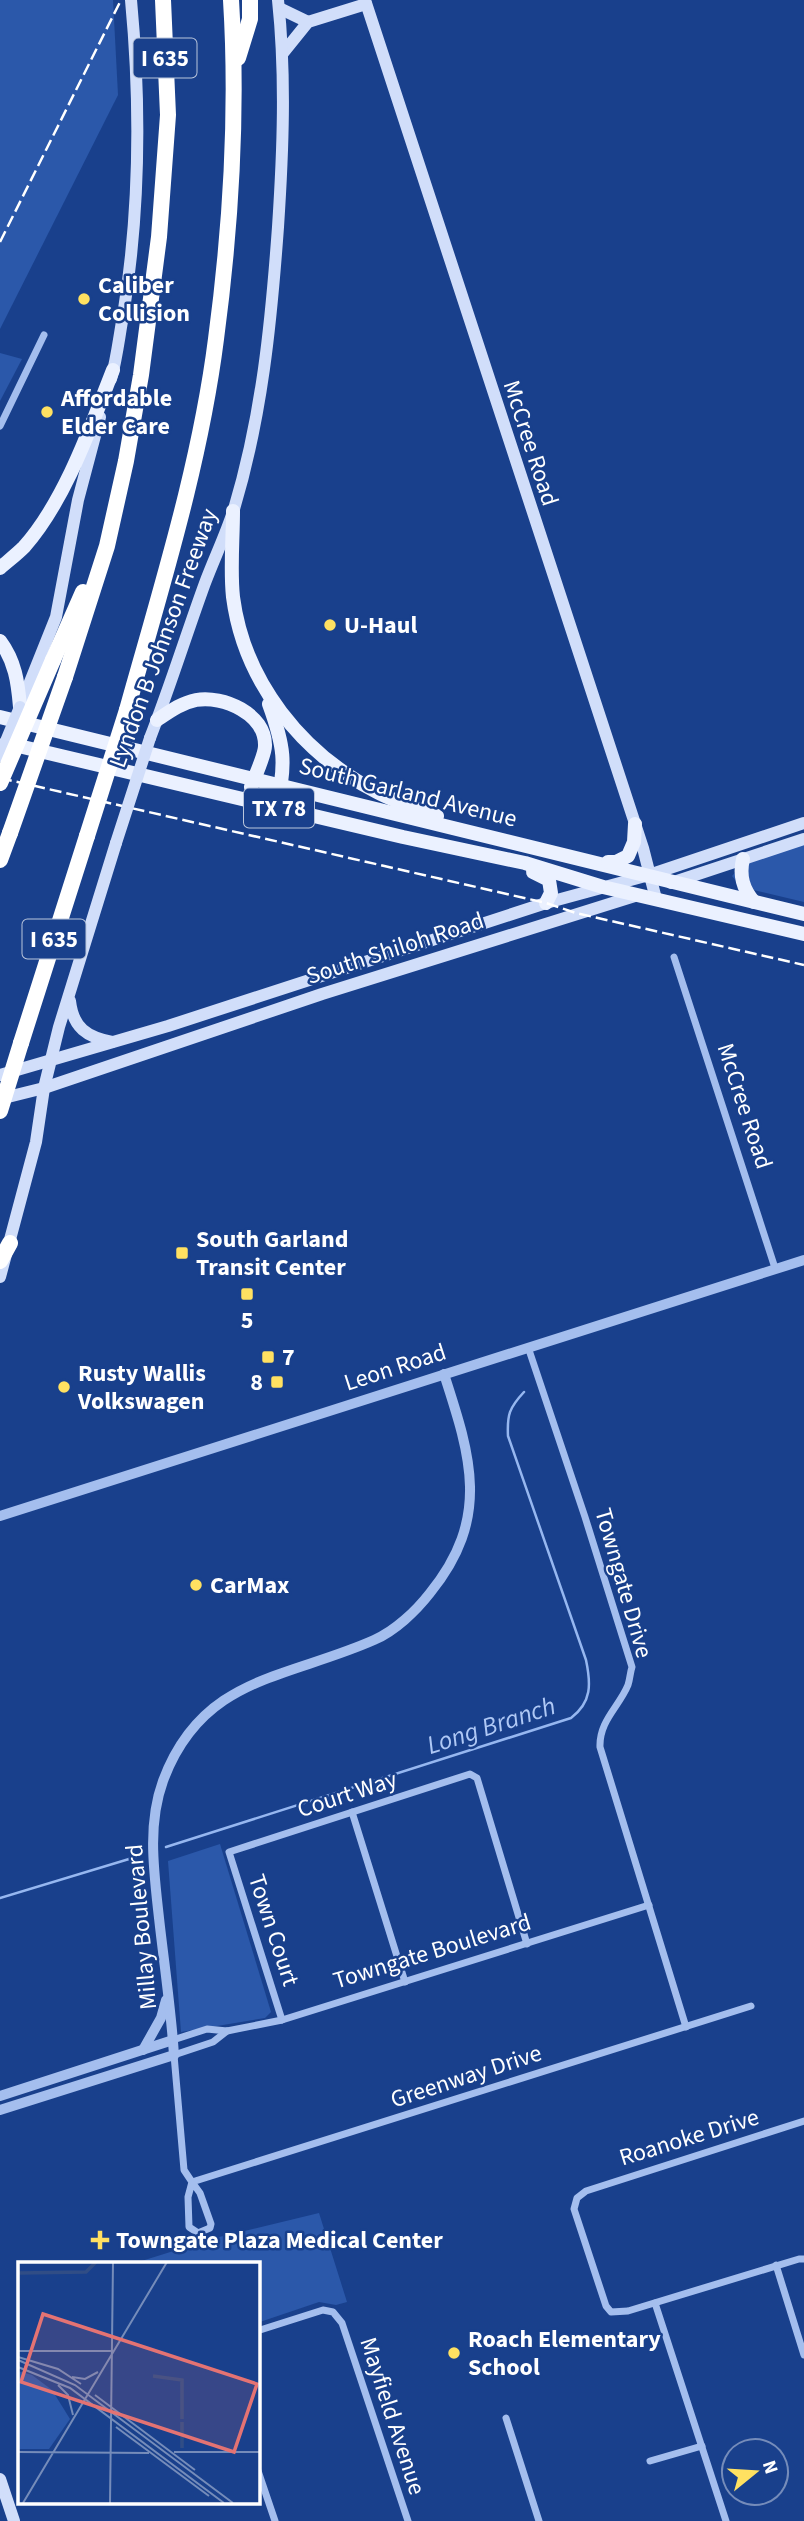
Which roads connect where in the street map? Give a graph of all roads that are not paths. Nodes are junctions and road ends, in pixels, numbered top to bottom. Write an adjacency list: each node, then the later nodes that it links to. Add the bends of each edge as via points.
1 (131, 0): 11 (main road, via 137,205)
2 (163, 0): 14 (highway, I 635, via 168,115 159,237 141,375)
3 (231, 0): 9 (highway, Lyndon B Johnson Freeway / I 635)
4 (250, 0): 9 (highway, via 250,19)
5 (365, 2): 7 (main road); 29 (main road, McCree Road)
6 (278, 4): 7 (main road); 8 (main road, Lyndon B Johnson Freeway)
7 (308, 22): 8 (main road)
8 (283, 52): 13 (main road, Lyndon B Johnson Freeway, via 284,139 267,357)
9 (235, 67): 56 (highway, Lyndon B Johnson Freeway / I 635, bridge, via 229,229 216,341 183,508 127,710)
10 (44, 335): 12 (street)
11 (113, 370): 15 (main road, via 58,498 25,546); 18 (main road, via 78,500 57,617)
12 (0, 426)
13 (233, 511): 17 (main road, via 233,597); 20 (main road, Lyndon B Johnson Freeway)
14 (111, 529): 24 (highway, bridge); 33 (highway, I 635, bridge)
15 (0, 568)
16 (0, 640): 18 (main road, via 16,671)
17 (257, 673): 25 (main road, via 282,738); 30 (main road, via 298,733 349,775 404,804)
18 (20, 707): 22 (main road, bridge)
19 (0, 717): 23 (main road, South Garland Avenue / TX 78, via 228,772)
20 (157, 720): 23 (main road, via 196,700 212,699 237,707 253,718 263,734 266,747); 47 (main road, Lyndon B Johnson Freeway, bridge)
21 (0, 742): 26 (main road, South Garland Avenue / TX 78)
22 (0, 757)
23 (256, 772): 25 (main road, South Garland Avenue / TX 78); 26 (main road)
24 (0, 783)
25 (281, 785): 27 (main road); 30 (main road, South Garland Avenue / TX 78)
26 (246, 800): 27 (main road, South Garland Avenue / TX 78)
27 (276, 808): 34 (main road, South Garland Avenue / TX 78)
28 (804, 823): 36 (main road, South Shiloh Road)
29 (635, 824): 35 (main road, via 628,856); 36 (main road, McCree Road)
30 (487, 835): 35 (main road, South Garland Avenue / TX 78)
31 (804, 839): 32 (main road)
32 (743, 859): 37 (main road); 41 (main road, via 742,879)
33 (0, 860)
34 (525, 863): 38 (main road, South Garland Avenue / TX 78); 42 (main road, via 549,880 551,893)
35 (598, 863): 36 (main road, South Garland Avenue / TX 78)
36 (649, 875): 37 (main road, South Garland Avenue / TX 78); 38 (main road, South Shiloh Road); 39 (main road, McCree Road)
37 (673, 882): 39 (main road); 41 (main road, South Garland Avenue / TX 78)
38 (603, 887): 40 (main road, South Garland Avenue / TX 78); 42 (main road, South Shiloh Road)
39 (655, 894): 40 (main road, South Garland Avenue / TX 78); 44 (main road, South Garland Avenue / TX 78)
40 (638, 895): 48 (main road, South Shiloh Road)
41 (754, 902): 43 (main road, South Garland Avenue / TX 78)
42 (546, 903): 46 (main road, South Shiloh Road)
43 (804, 914)
44 (804, 934)
45 (674, 957): 60 (street, McCree Road)
46 (325, 975): 48 (main road, via 318,986 290,997); 49 (main road, South Shiloh Road)
47 (69, 996): 50 (main road, via 71,1013 83,1031); 52 (main road, Lyndon B Johnson Freeway)
48 (288, 1005): 51 (main road, South Shiloh Road)
49 (168, 1026): 50 (main road, South Shiloh Road); 51 (main road)
50 (113, 1042): 52 (main road, South Shiloh Road)
51 (174, 1042): 54 (main road, South Shiloh Road)
52 (51, 1061): 53 (main road, South Shiloh Road); 54 (main road, Lyndon B Johnson Freeway)
53 (0, 1075)
54 (44, 1087): 55 (main road, South Shiloh Road); 57 (main road, Lyndon B Johnson Freeway, via 36,1142)
55 (0, 1099)
56 (0, 1111)
57 (10, 1242): 59 (highway); 61 (main road, Lyndon B Johnson Freeway)
58 (804, 1260): 60 (street, Leon Road)
59 (0, 1261)
60 (775, 1268): 62 (street, Leon Road)
61 (0, 1276)
62 (528, 1347): 63 (street, Leon Road); 67 (street, Towngate Drive, via 632,1667 628,1684 605,1721 600,1747)
63 (444, 1374): 64 (street, Leon Road); 70 (street, Millay Boulevard, via 466,1441 471,1482 465,1530 443,1577 416,1609 376,1639 247,1685 226,1698 189,1732 163,1781 153,1854)
64 (0, 1516)
65 (352, 1812): 66 (street, Court Way); 68 (street, Court Way, via 470,1774 477,1778); 69 (street)
66 (229, 1852): 72 (street, Town Court)
67 (649, 1905): 68 (street, Towngate Boulevard); 73 (street, Towngate Drive)
68 (527, 1944): 69 (street, Towngate Boulevard)
69 (405, 1982): 72 (street, Towngate Boulevard)
70 (168, 1994): 75 (street, Millay Boulevard); 76 (street)
71 (751, 2006): 73 (street, Greenway Drive)
72 (282, 2020): 74 (street, Towngate Boulevard)
73 (686, 2027): 83 (street, Greenway Drive)
74 (227, 2031): 75 (street, Towngate Boulevard, via 207,2029); 77 (street, Towngate Boulevard, via 213,2042)
75 (173, 2040): 76 (street, Towngate Boulevard); 77 (street, Millay Boulevard)
76 (143, 2050): 78 (street, Towngate Boulevard)
77 (174, 2054): 80 (street, Towngate Boulevard); 83 (street, via 184,2170)
78 (34, 2085): 79 (street, Towngate Boulevard); 80 (street)
79 (0, 2096)
80 (38, 2098): 81 (street, Towngate Boulevard)
81 (0, 2110)
82 (804, 2121): 86 (street, Roanoke Drive, via 586,2191 577,2198 574,2208 606,2306 611,2312 628,2311)
83 (192, 2182): 83 (street, via 211,2224 204,2232 189,2227)
84 (804, 2259): 85 (street)
85 (776, 2266): 86 (street); 88 (street)
86 (655, 2303): 90 (street)
87 (259, 2330): 96 (street, Mayfield Avenue, via 323,2310 333,2312 342,2323)
88 (804, 2355)
89 (506, 2418): 97 (street)
90 (702, 2446): 91 (street); 98 (street)
91 (650, 2461)
92 (259, 2474): 95 (street)
93 (0, 2479): 94 (main road)
94 (13, 2521)
95 (275, 2521)
96 (408, 2521)
97 (539, 2521)
98 (726, 2521)

